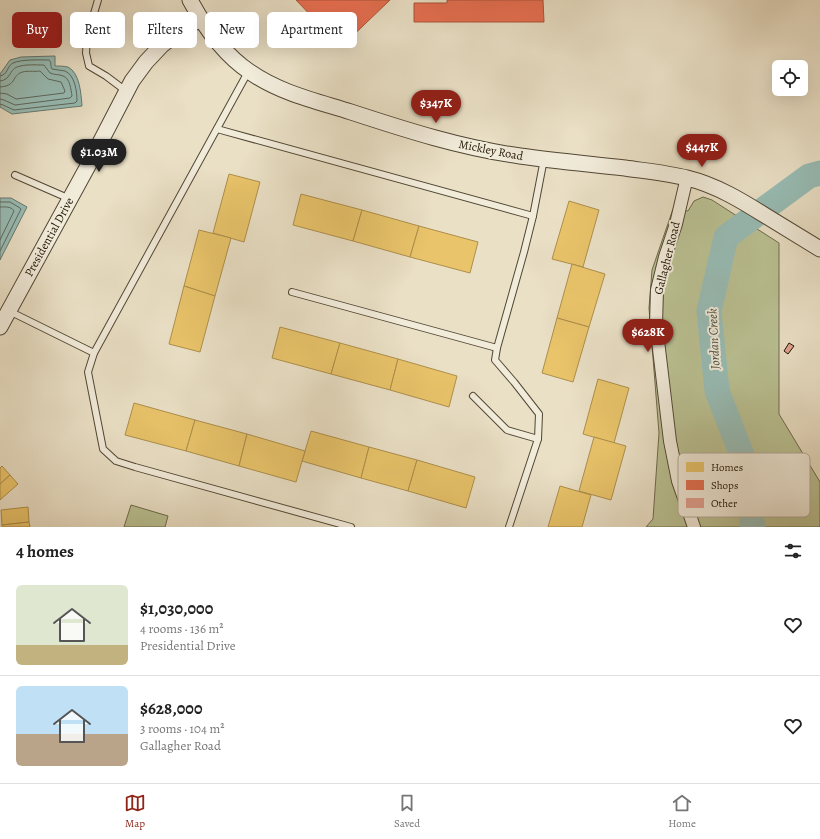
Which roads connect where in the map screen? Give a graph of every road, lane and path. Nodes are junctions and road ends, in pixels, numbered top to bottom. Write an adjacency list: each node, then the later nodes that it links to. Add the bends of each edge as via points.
1 (98, 0): 5 (lane, via 87,37 86,53 89,66)
2 (190, 0): 3 (street, Mickley Road)
3 (200, 19): 4 (street, Mickley Road, via 218,43); 5 (street, Presidential Drive, via 162,46 146,62)
4 (249, 71): 6 (lane); 7 (street, Mickley Road, via 285,92 408,130 463,145)
5 (126, 91): 10 (street, Presidential Drive)
6 (217, 129): 11 (lane); 17 (lane)
7 (544, 159): 9 (street, Mickley Road, via 660,172); 11 (lane)
8 (14, 175): 10 (lane)
9 (687, 178): 12 (street, Mickley Road, via 718,189); 20 (street, Gallagher Road, via 657,290 656,324 670,441)
10 (70, 199): 14 (street, Presidential Drive)
11 (533, 216): 16 (lane)
12 (820, 249)
13 (292, 292): 16 (lane)
14 (9, 311): 15 (street, Presidential Drive); 17 (lane)
15 (0, 327)
16 (497, 348): 19 (lane, via 495,360 539,414)
17 (94, 353): 22 (lane, via 88,372 103,449 116,461)
18 (473, 396): 19 (lane, via 507,430)
19 (538, 439): 23 (lane)
20 (678, 481)
21 (691, 517): 24 (street, Gallagher Road)
22 (351, 527)
23 (509, 527)
24 (694, 527)

